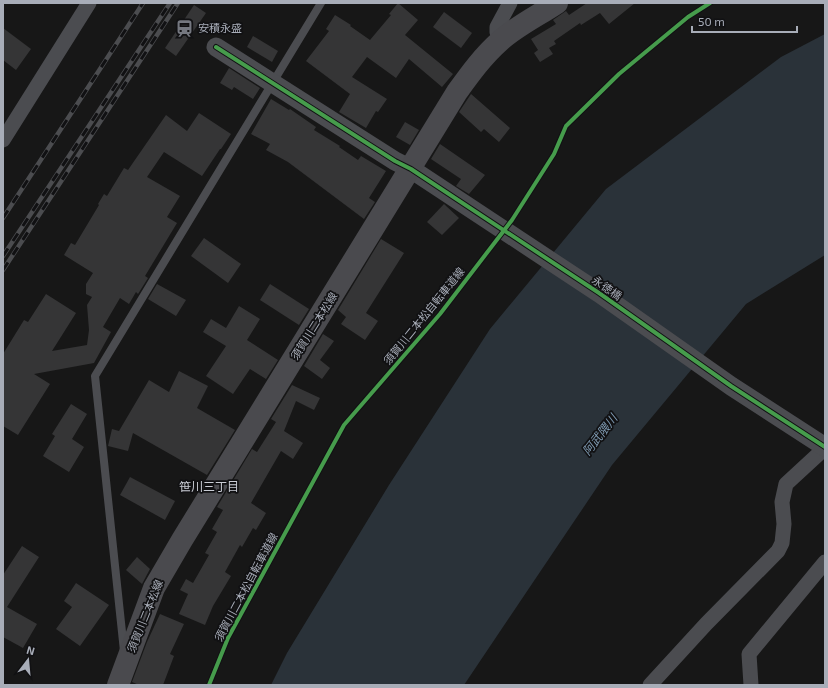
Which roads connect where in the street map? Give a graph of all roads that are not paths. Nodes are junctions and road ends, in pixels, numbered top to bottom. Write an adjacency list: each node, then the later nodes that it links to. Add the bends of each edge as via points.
1 (90, 3): 8 (street)
2 (321, 3): 7 (lane)
3 (557, 3): 5 (main road, 須賀川二本松線)
4 (507, 4): 5 (street, via 496,32)
5 (500, 41): 9 (main road, 須賀川二本松線, via 457,92)
6 (216, 47): 7 (street, 永徳橋)
7 (273, 84): 9 (street, 永徳橋); 12 (lane, via 95,376)
8 (3, 140)
9 (411, 169): 10 (street, 永徳橋); 12 (main road, 須賀川二本松線, via 154,588)
10 (825, 447): 14 (street, via 786,484 782,502 782,543 778,551)
11 (825, 562): 15 (street, via 749,654)
12 (125, 663): 13 (main road, 須賀川二本松線)
13 (118, 685)
14 (650, 685)
15 (751, 685)

